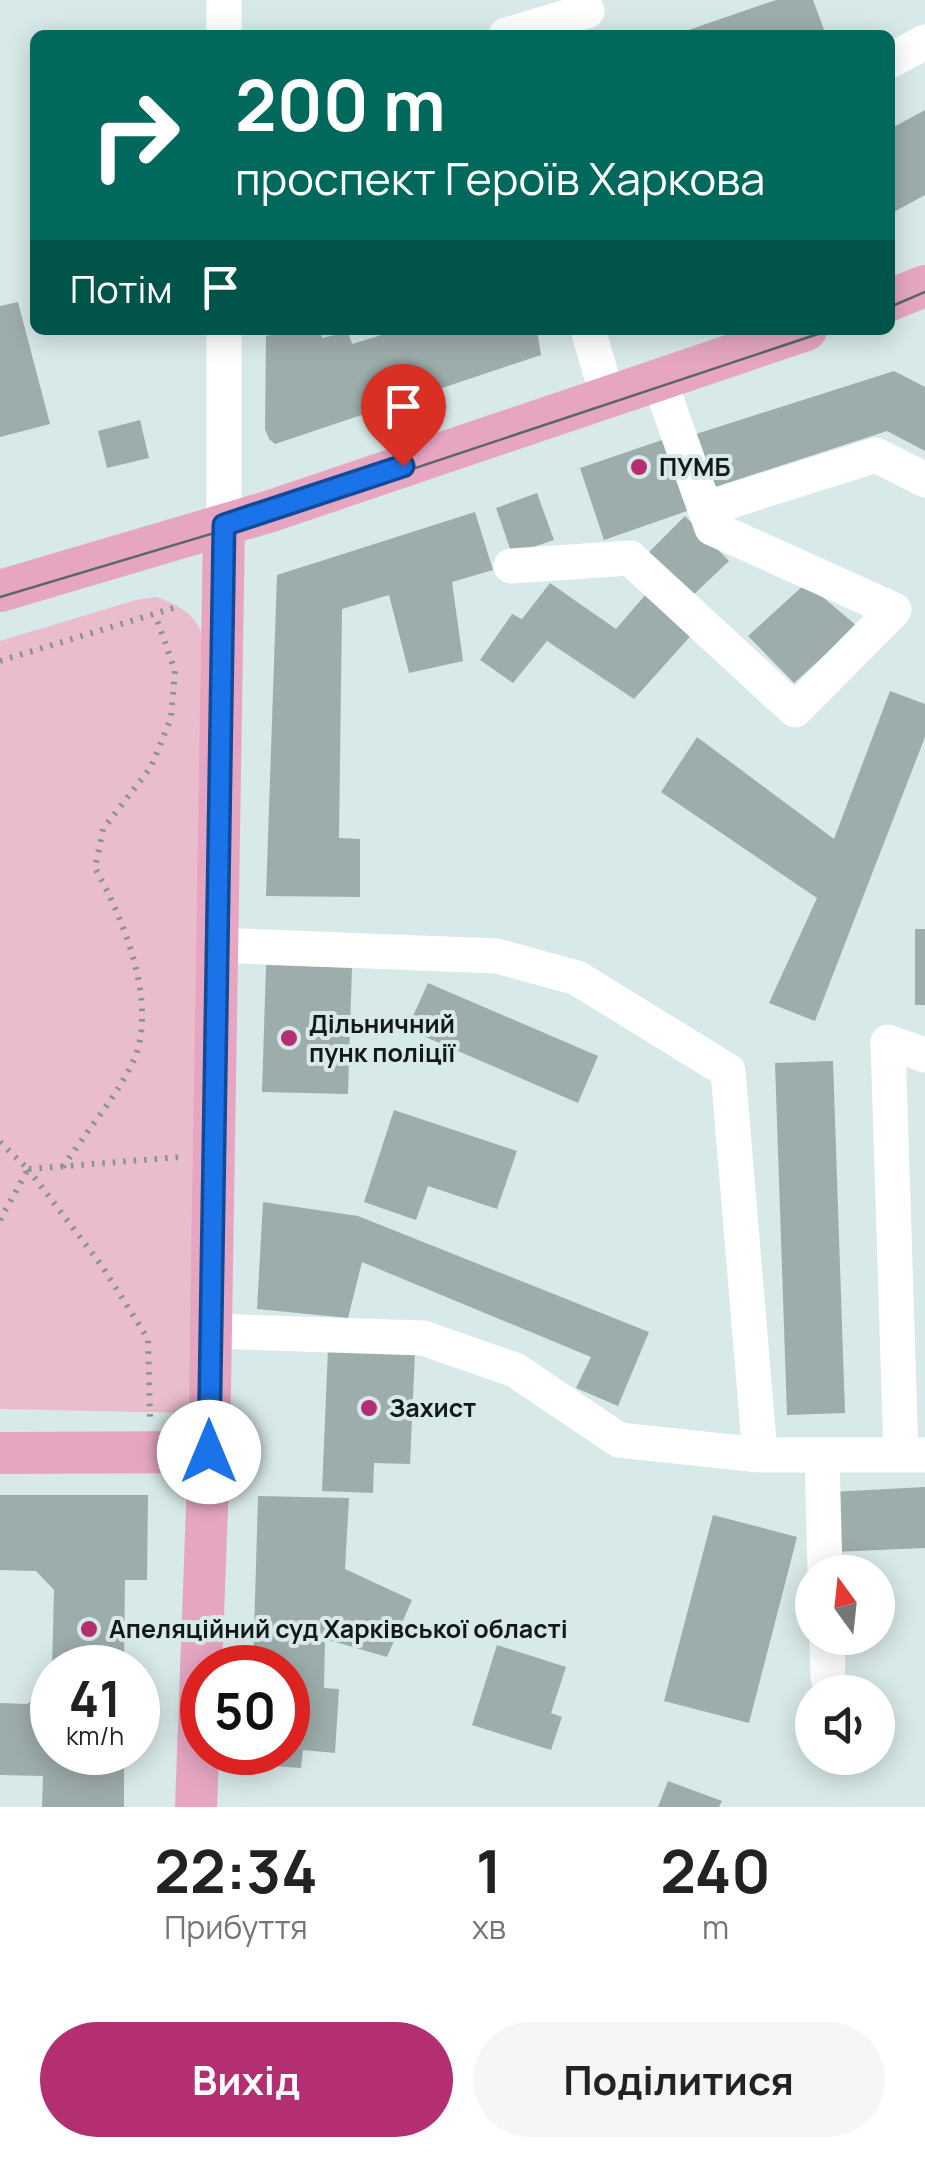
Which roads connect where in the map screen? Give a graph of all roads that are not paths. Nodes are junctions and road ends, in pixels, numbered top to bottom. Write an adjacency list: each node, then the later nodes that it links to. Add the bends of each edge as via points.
1 (224, 0): 3 (street)
2 (586, 11): 4 (street)
3 (224, 30)
4 (523, 30)
5 (925, 42): 6 (street)
6 (895, 58)
7 (925, 286): 8 (main road)
8 (895, 298)
9 (224, 335): 16 (street)
10 (589, 335): 13 (street)
11 (791, 335): 12 (main road)
12 (659, 380): 13 (main road); 15 (street)
13 (608, 398): 16 (main road)
14 (925, 480): 15 (street, via 876,456)
15 (704, 509): 17 (street, via 712,528 894,610 795,710 630,558)
16 (224, 525): 18 (main road); 19 (main road)
17 (512, 566)
18 (0, 590)
19 (218, 944): 21 (main road); 24 (street, via 498,956 578,978 728,1072)
20 (925, 1055): 25 (street, via 888,1042)
21 (210, 1331): 22 (main road); 24 (street, via 423,1338 515,1370 618,1440)
22 (209, 1452): 23 (main road); 28 (main road)
23 (0, 1453)
24 (760, 1455): 26 (street)
25 (913, 1455): 26 (street)
26 (822, 1457): 27 (street)
27 (825, 1555)
28 (196, 1807)

